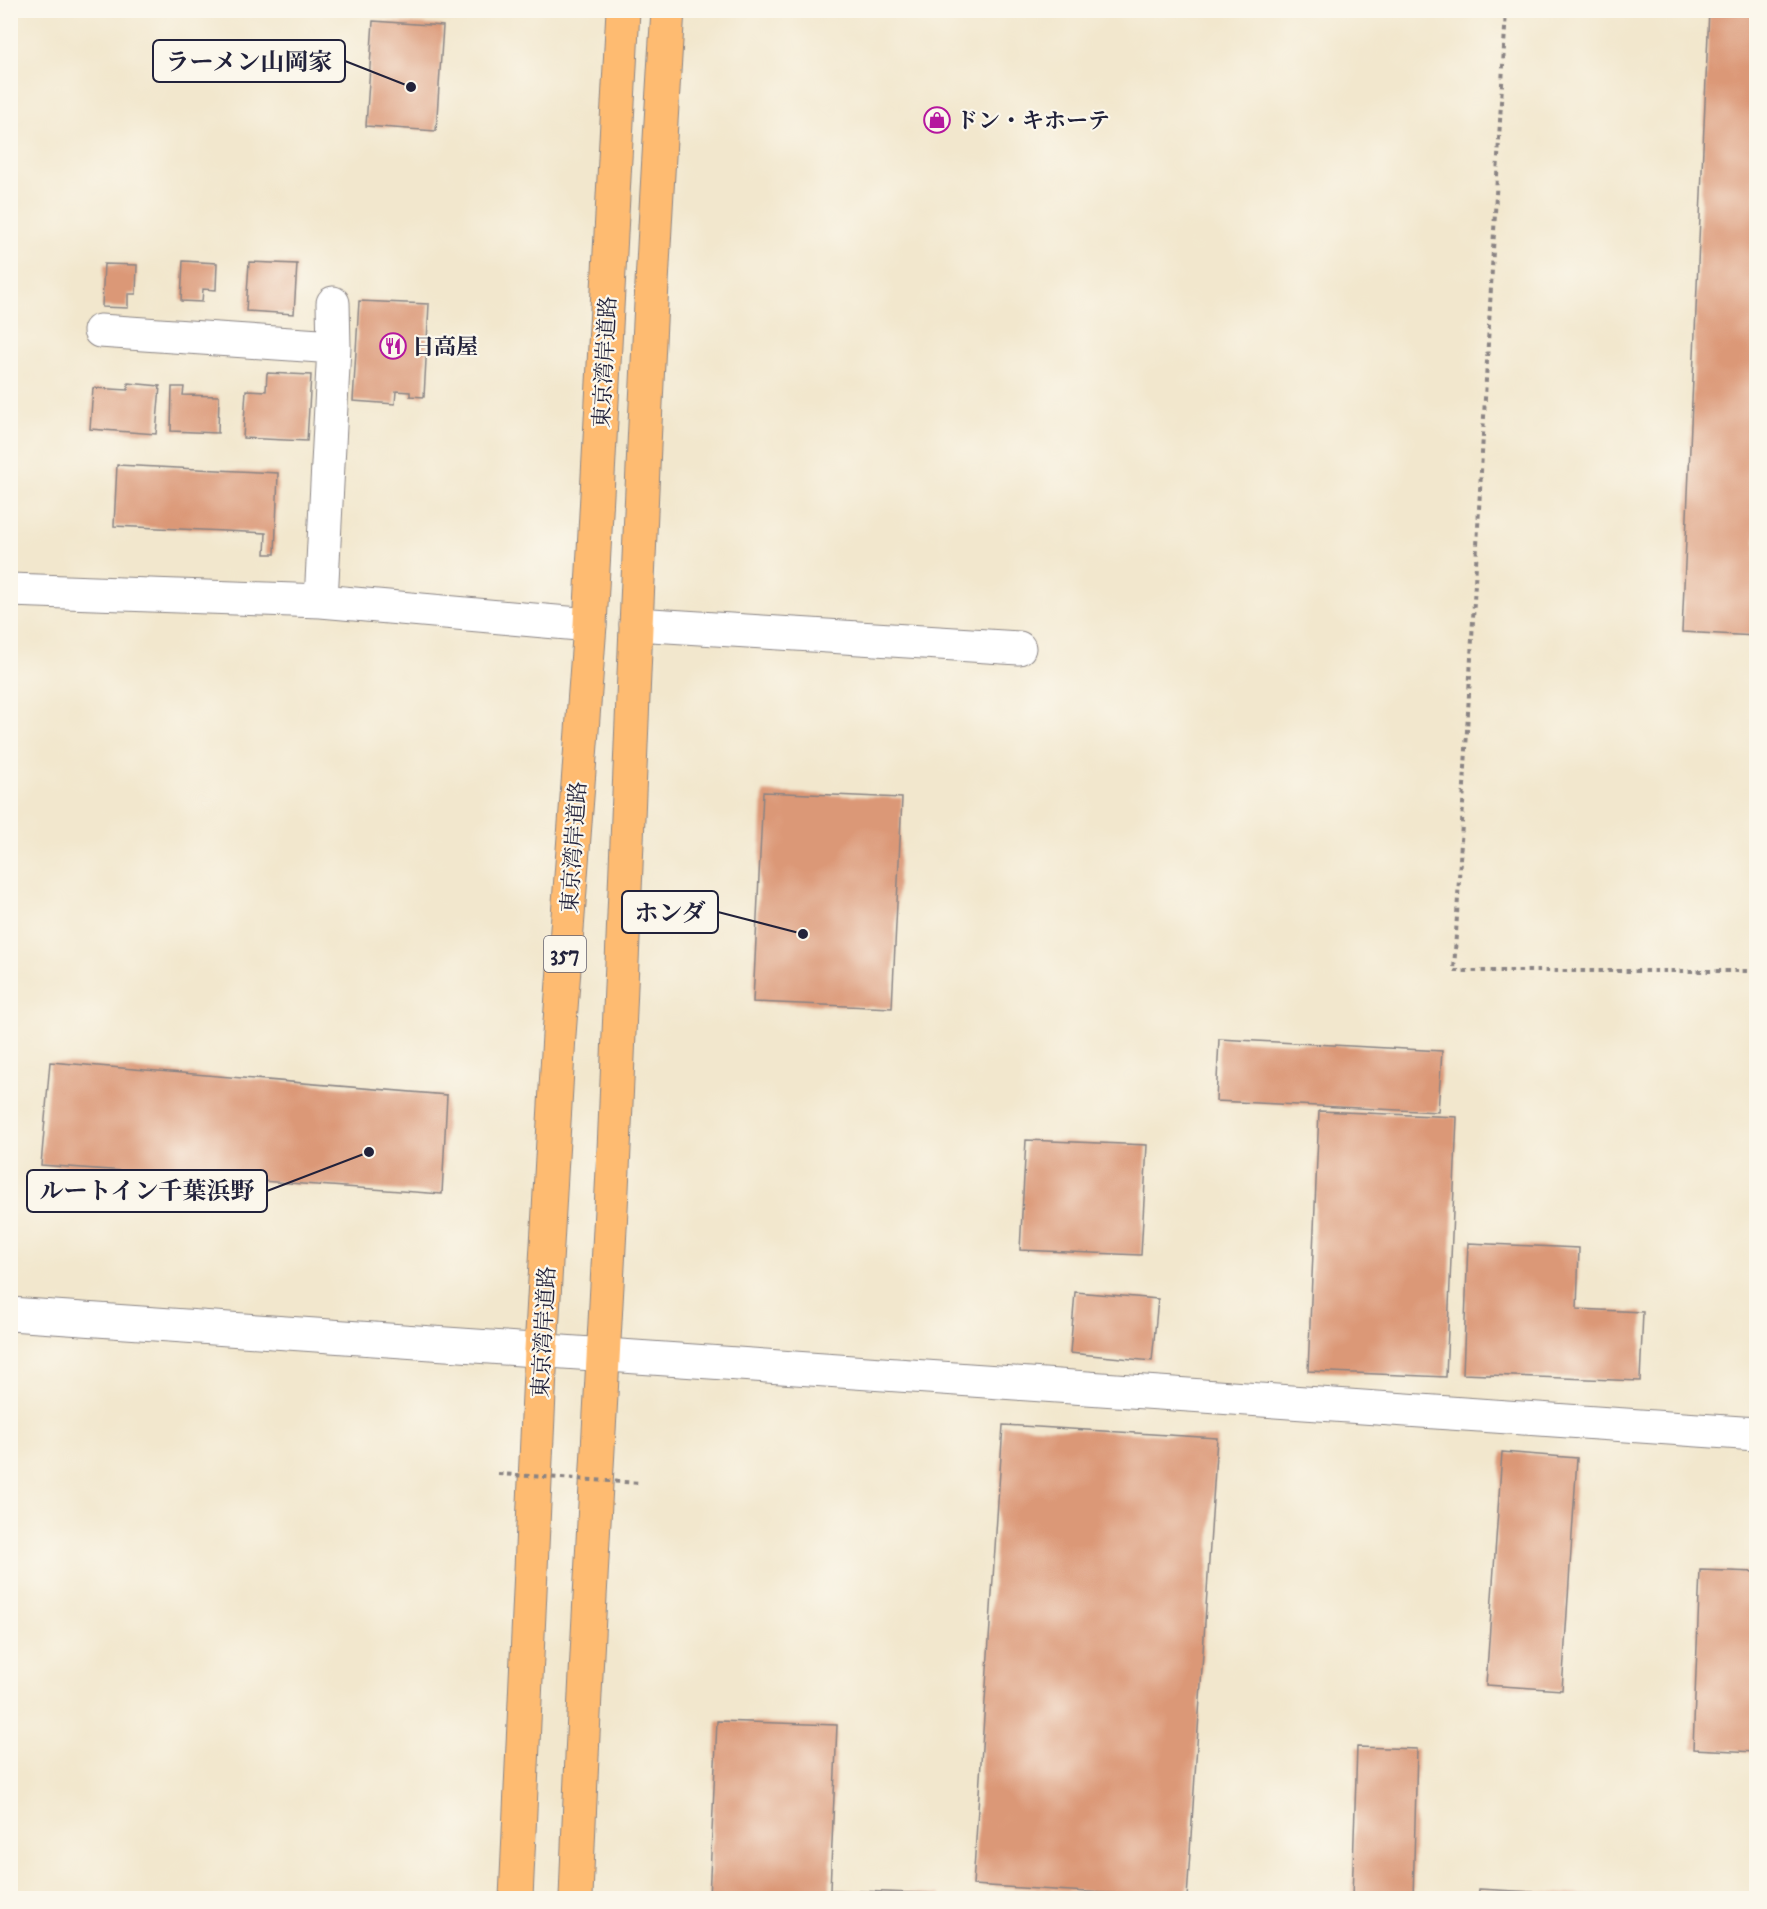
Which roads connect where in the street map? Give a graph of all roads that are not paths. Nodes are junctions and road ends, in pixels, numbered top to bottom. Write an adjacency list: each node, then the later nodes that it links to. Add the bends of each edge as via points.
1 (623, 10): 9 (highway, 東京湾岸道路 / 357)
2 (668, 10): 8 (highway, 東京湾岸道路)
3 (333, 303): 5 (street)
4 (100, 331): 5 (street)
5 (334, 347): 7 (street)
6 (10, 590): 7 (street)
7 (321, 602): 9 (street)
8 (636, 624): 10 (street); 13 (highway, 東京湾岸道路)
9 (590, 625): 12 (highway, 東京湾岸道路 / 357, via 559,1035)
10 (1019, 648)
11 (10, 1314): 12 (street)
12 (541, 1350): 13 (street); 15 (highway, 東京湾岸道路 / 357)
13 (603, 1356): 14 (street); 16 (highway, 東京湾岸道路)
14 (1756, 1434)
15 (516, 1899)
16 (576, 1899)

